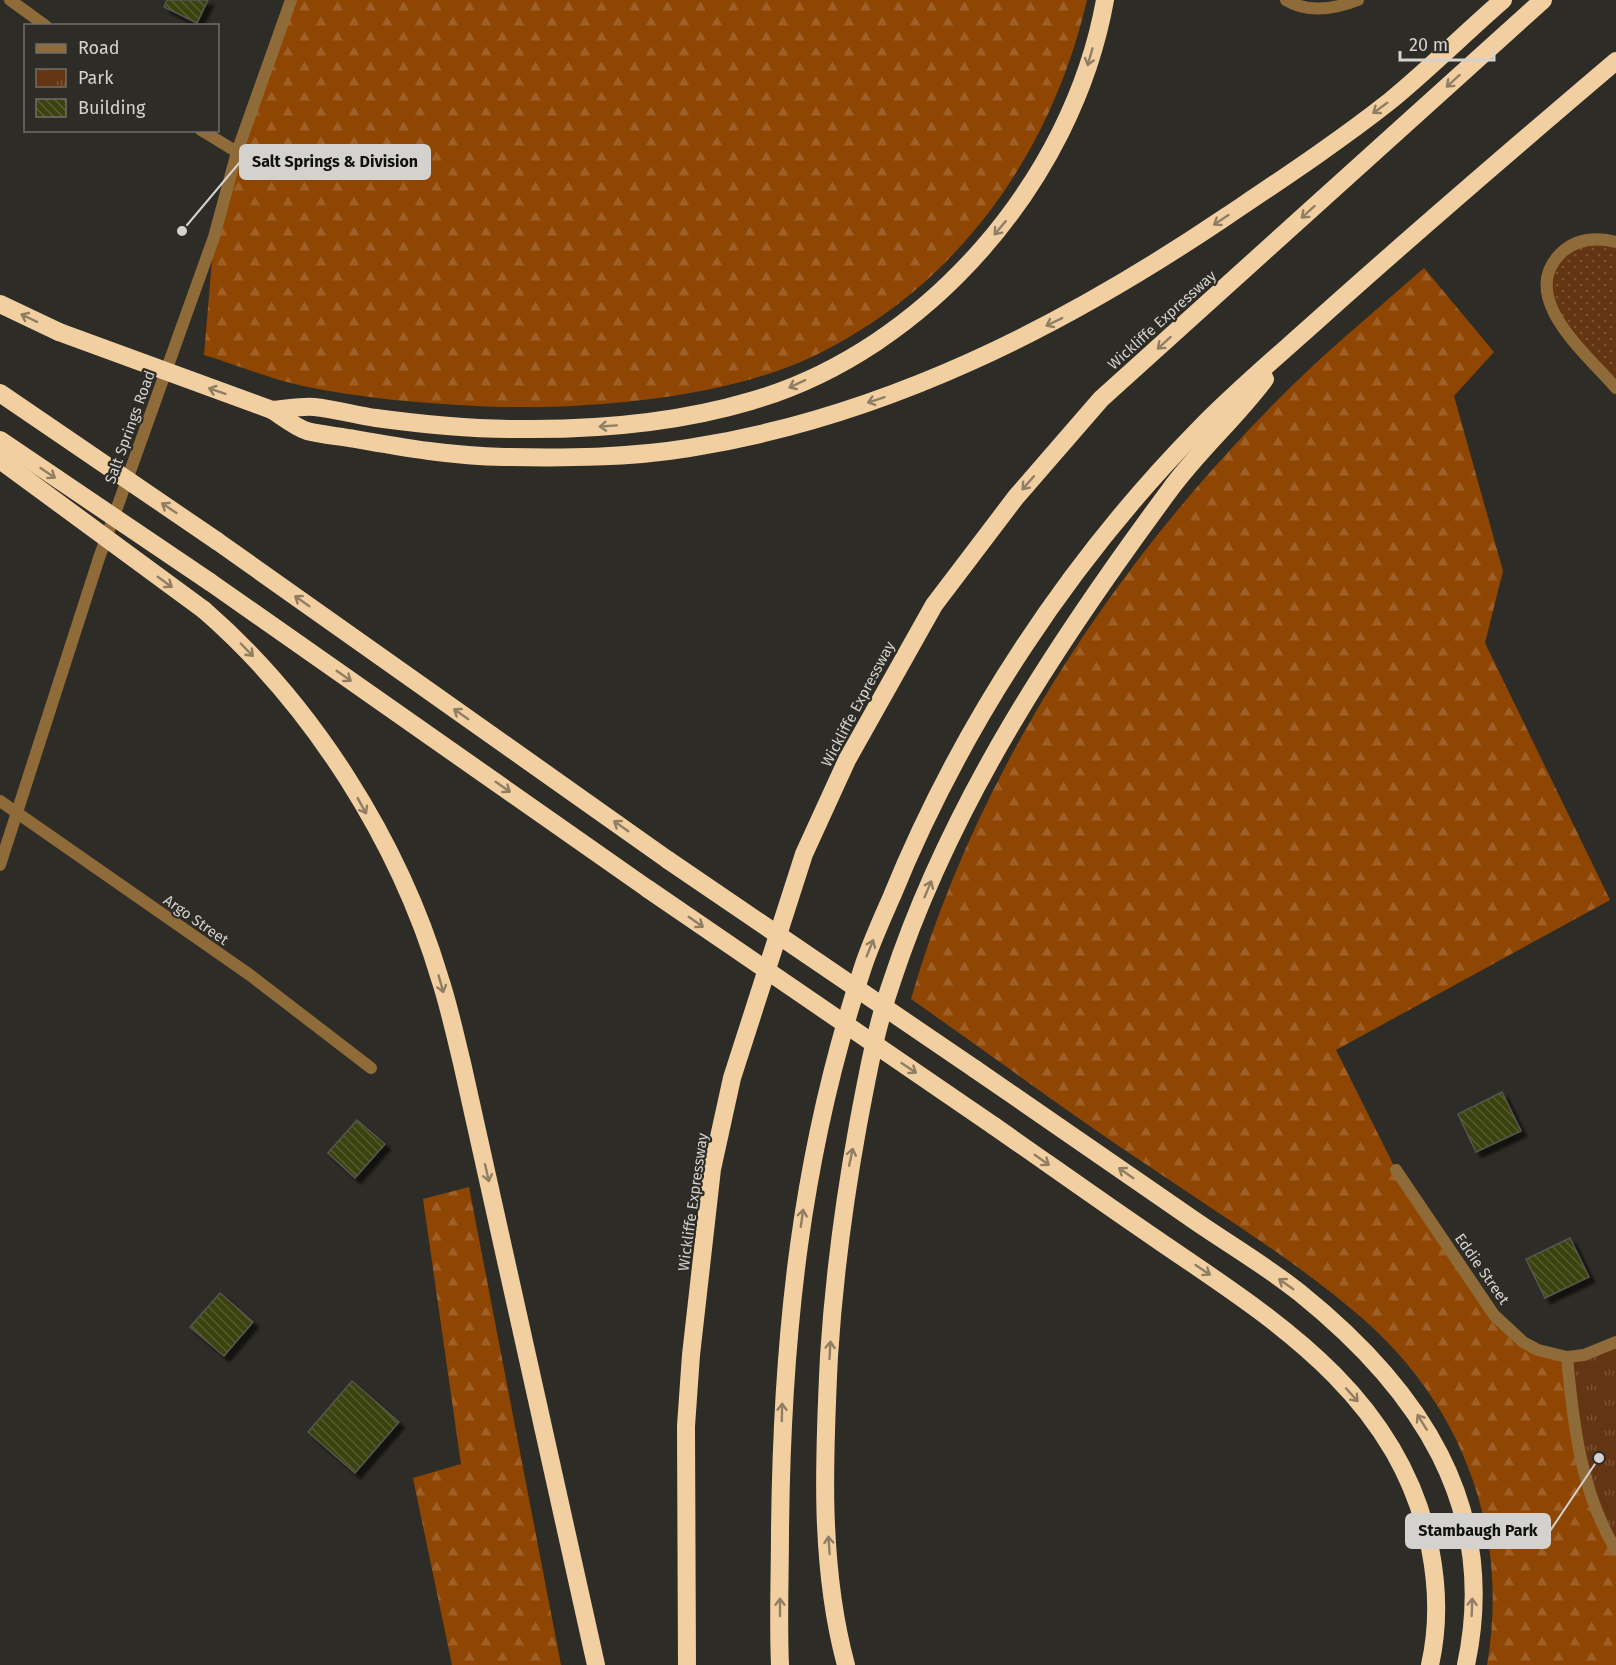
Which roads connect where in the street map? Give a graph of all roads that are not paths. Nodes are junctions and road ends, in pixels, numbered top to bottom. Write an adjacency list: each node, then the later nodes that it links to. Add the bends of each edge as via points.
1 (10, 0): 8 (street)
2 (291, 0): 11 (street, Salt Springs Road)
3 (1105, 0): 17 (highway, one-way to 17, via 1074,101 1012,214 941,291 882,337 815,375 752,401 689,417 579,428 486,428 375,418 312,407)
4 (1286, 0): 5 (street, via 1307,8 1334,9)
5 (1358, 0)
6 (1503, 0): 17 (highway, one-way to 17, via 1390,100 1284,178 1156,264 1069,315 889,396 745,437 688,448 579,458 468,456 406,448 304,431)
7 (1543, 0): 29 (highway, Wickliffe Expressway, one-way to 29, via 1101,399 1016,497 934,605 847,760 804,854 732,1078 712,1169 686,1426)
8 (43, 24)
9 (1616, 61): 14 (highway)
10 (204, 132): 11 (street)
11 (237, 152): 21 (street, Salt Springs Road, via 214,237 99,558)
12 (1616, 242): 15 (street, via 1600,238 1567,248 1550,269 1546,285 1546,299 1553,314)
13 (0, 304): 17 (highway, one-way to 13, bridge, via 58,332)
14 (1292, 343): 30 (highway, one-way to 14, via 782,1409 788,1323 807,1185 823,1109 864,964 935,801 1000,686 1060,596 1124,512 1200,428); 31 (highway, one-way to 14, via 836,1620 826,1502 832,1313 849,1165 891,983 948,843 1056,649 1172,487 1246,405)
15 (1616, 388)
16 (0, 393): 33 (highway, one-way to 16, bridge, via 1473,1596 1471,1564 1462,1514 1445,1462 1419,1416 1394,1383 1355,1341 1299,1292 668,860 217,541)
17 (272, 410)
18 (0, 440): 32 (highway, one-way to 32, bridge, via 1274,1322 1333,1374 1369,1414 1404,1465 1425,1523 1436,1578 1437,1608)
19 (0, 460): 28 (highway, one-way to 28, bridge, via 204,610 270,673 329,750 398,871 440,977 462,1063)
20 (0, 801): 21 (street, Argo Street)
21 (17, 814): 22 (street, Salt Springs Road); 23 (street, Argo Street, via 250,975)
22 (0, 865)
23 (371, 1068)
24 (1396, 1170): 26 (street, Eddie Street, via 1494,1314 1523,1342)
25 (1616, 1342): 26 (street)
26 (1567, 1358): 27 (street, via 1573,1425 1590,1491)
27 (1616, 1550)
28 (596, 1665)
29 (687, 1665)
30 (780, 1665)
31 (846, 1665)
32 (1430, 1665)
33 (1466, 1665)

